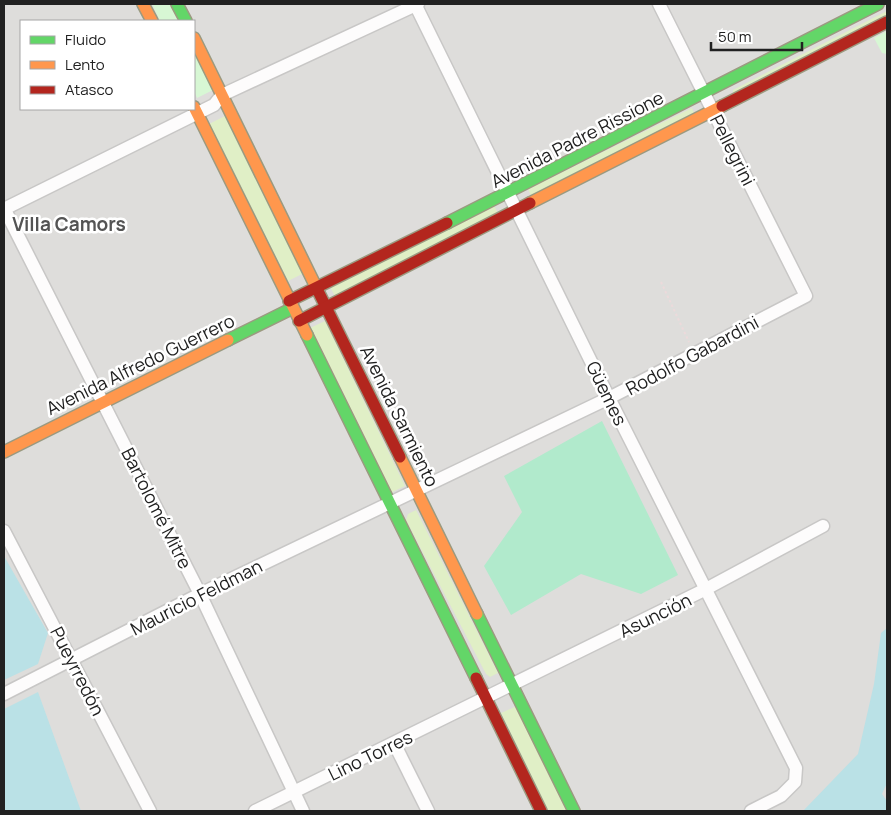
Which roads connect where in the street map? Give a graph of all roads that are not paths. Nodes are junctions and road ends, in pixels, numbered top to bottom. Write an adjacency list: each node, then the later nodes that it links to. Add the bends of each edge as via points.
1 (143, 4): 6 (main road)
2 (177, 4): 7 (main road)
3 (416, 4): 11 (street); 14 (street, Güemes)
4 (659, 4): 10 (street, Pellegrini)
5 (878, 4): 10 (main road, Avenida Padre Rissione)
6 (151, 20)
7 (185, 20)
8 (887, 22): 13 (main road, Avenida Padre Rissione)
9 (195, 40): 11 (main road, Avenida Sarmiento)
10 (705, 93): 13 (street, Pellegrini); 14 (main road, Avenida Padre Rissione)
11 (222, 95): 12 (street, via 214,105); 17 (main road, Avenida Sarmiento)
12 (195, 110): 15 (street); 19 (main road)
13 (713, 111): 16 (main road, Avenida Padre Rissione); 18 (street, Pellegrini)
14 (507, 194): 16 (street, Güemes); 17 (main road, Avenida Padre Rissione)
15 (4, 208): 23 (street, Bartolomé Mitre)
16 (516, 210): 20 (main road, Avenida Padre Rissione); 22 (street, Güemes)
17 (316, 287): 19 (main road, Avenida Padre Rissione); 20 (main road, Avenida Sarmiento)
18 (806, 296): 22 (street, Rodolfo Gabardini)
19 (291, 305): 21 (main road); 23 (main road, Avenida Alfredo Guerrero)
20 (326, 306): 21 (main road, Avenida Padre Rissione); 25 (main road, Avenida Sarmiento)
21 (299, 321): 26 (main road)
22 (609, 398): 25 (street, Rodolfo Gabardini); 29 (street, Güemes)
23 (103, 402): 24 (main road, Avenida Alfredo Guerrero); 30 (street, Bartolomé Mitre)
24 (4, 452)
25 (417, 489): 26 (street, Rodolfo Gabardini); 32 (main road, Avenida Sarmiento)
26 (389, 502): 30 (street, Mauricio Feldman); 34 (main road)
27 (823, 526): 29 (street, Asunción)
28 (4, 531): 31 (street, Pueyrredón)
29 (704, 590): 32 (street, Asunción); 43 (street, Güemes, via 796,768 795,782 781,796)
30 (200, 594): 31 (street, Mauricio Feldman); 36 (street, Bartolomé Mitre)
31 (72, 659): 33 (street, Mauricio Feldman); 37 (street, Pueyrredón)
32 (512, 686): 34 (street, Asunción); 42 (main road, Avenida Sarmiento)
33 (4, 694)
34 (484, 698): 35 (street, Lino Torres); 41 (main road)
35 (394, 743): 36 (street, Lino Torres); 40 (street)
36 (294, 792): 38 (street, Lino Torres); 39 (street, Bartolomé Mitre)
37 (150, 811)
38 (255, 811)
39 (303, 811)
40 (428, 811)
41 (541, 811)
42 (574, 811)
43 (751, 811)

